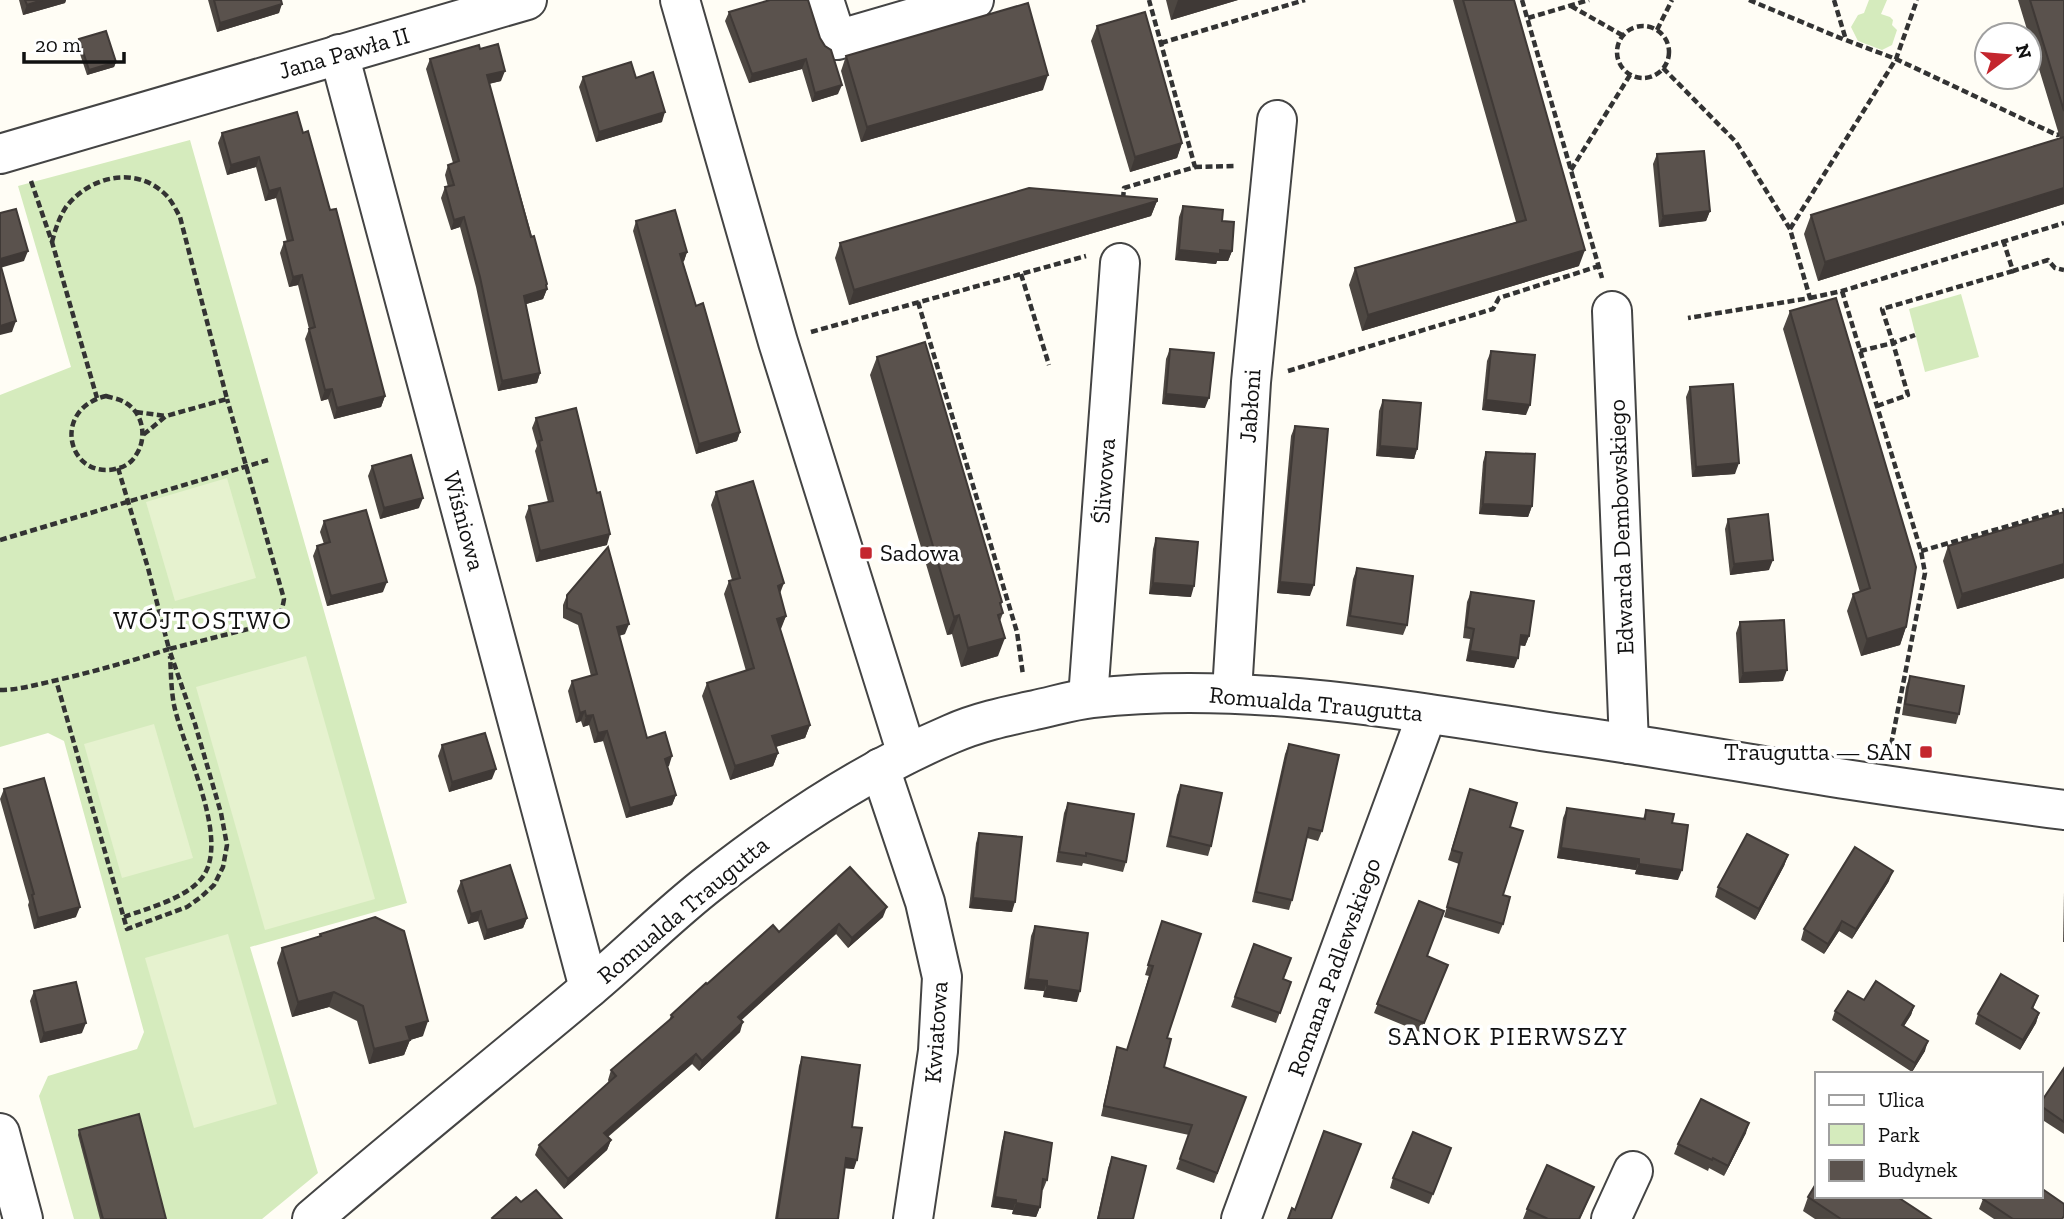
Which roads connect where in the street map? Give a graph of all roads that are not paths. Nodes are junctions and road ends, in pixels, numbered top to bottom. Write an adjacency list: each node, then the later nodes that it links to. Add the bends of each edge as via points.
1 (527, 0): 5 (street, Jana Pawła II)
2 (680, 0): 14 (street)
3 (824, 0): 4 (street, via 837,40)
4 (974, 0)
5 (339, 54): 7 (street, Jana Pawła II); 16 (street, Wiśniowa)
6 (1277, 120): 10 (street, Jabłoni, via 1251,382)
7 (15, 165)
8 (1120, 254): 11 (street, Śliwowa)
9 (1612, 311): 13 (street, Edwarda Dembowskiego)
10 (1232, 692): 11 (street, Romualda Traugutta); 12 (street, Romualda Traugutta)
11 (1088, 698): 14 (street, Romualda Traugutta, via 957,731)
12 (1427, 714): 13 (street, Romualda Traugutta); 22 (street, Romana Padlewskiego)
13 (1629, 744): 15 (street, Romualda Traugutta)
14 (894, 761): 16 (street, Romualda Traugutta, via 778,831 709,883); 21 (street, Kwiatowa, via 942,977 938,1051)
15 (2064, 810)
16 (589, 988): 20 (street, Romualda Traugutta)
17 (0, 1133): 19 (street)
18 (1633, 1171): 23 (street)
19 (23, 1219)
20 (312, 1219)
21 (913, 1219)
22 (1241, 1219)
23 (1611, 1219)

